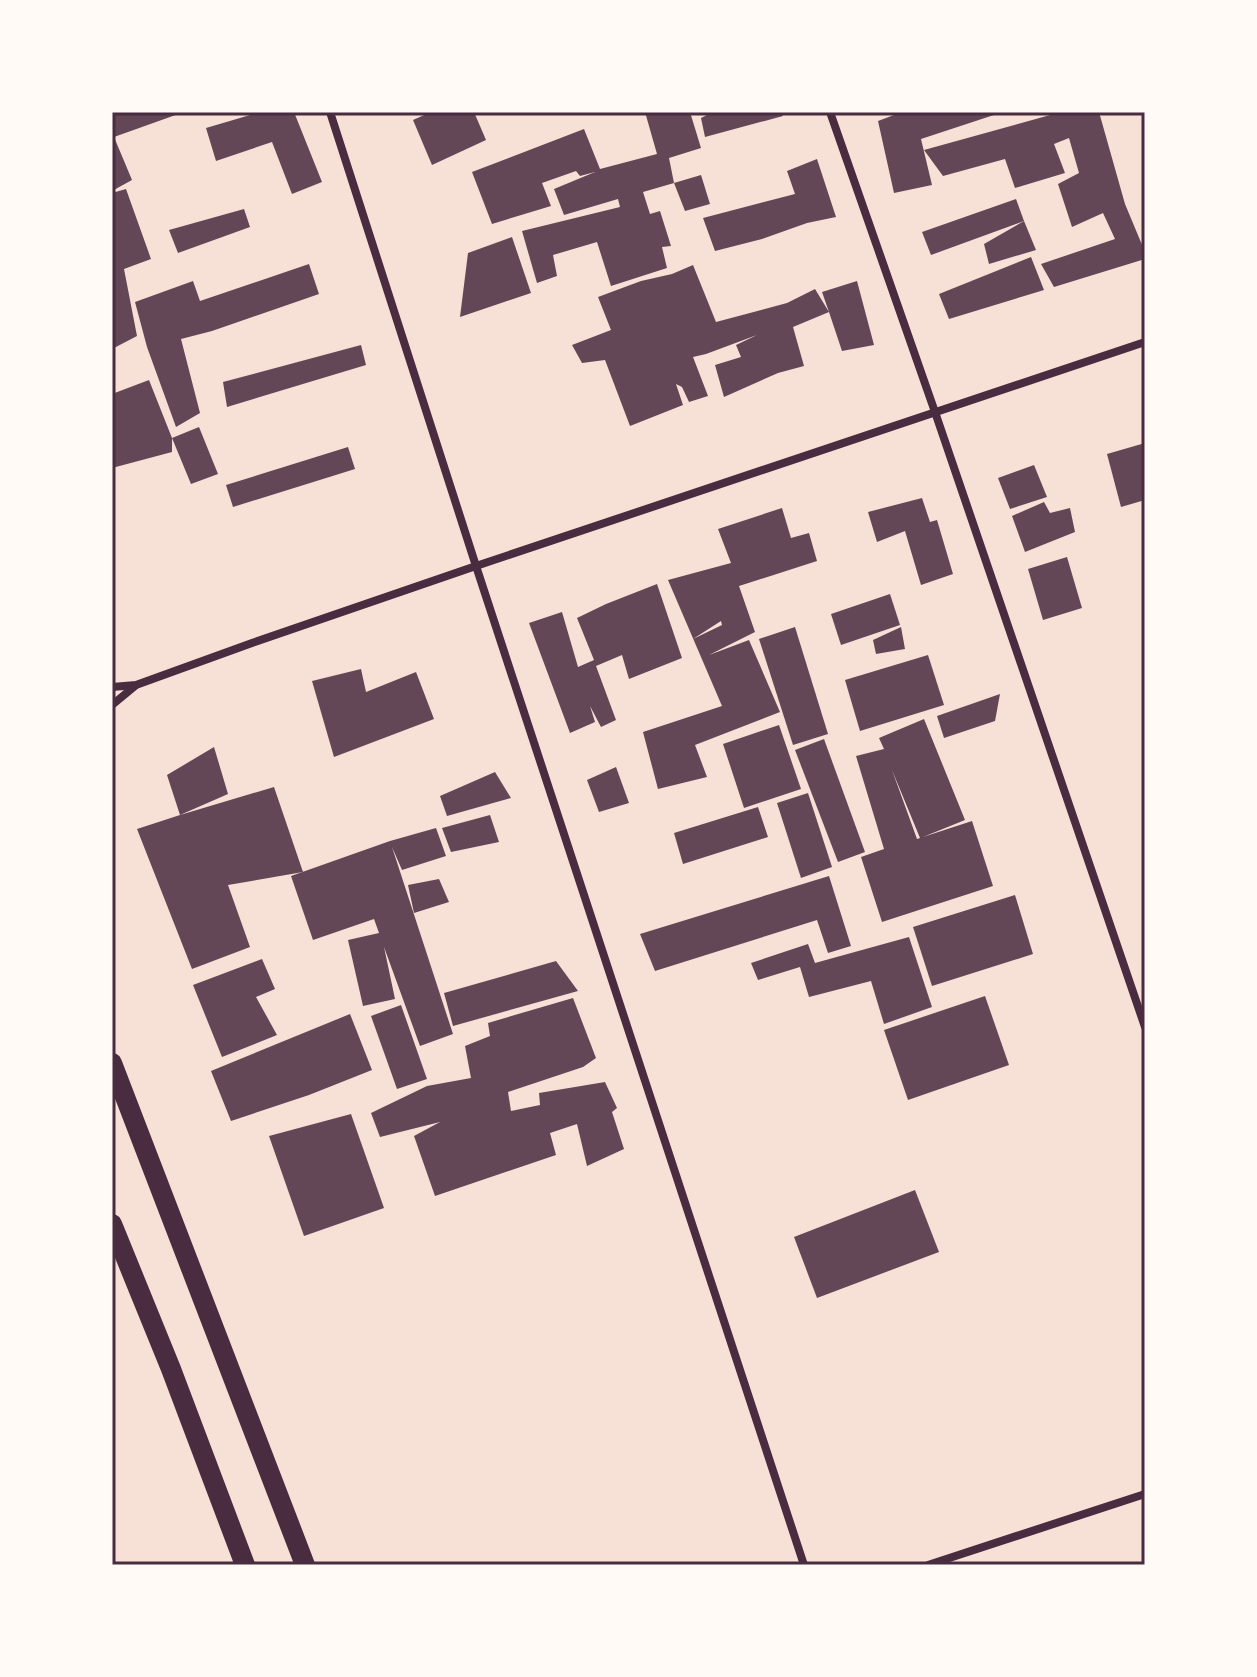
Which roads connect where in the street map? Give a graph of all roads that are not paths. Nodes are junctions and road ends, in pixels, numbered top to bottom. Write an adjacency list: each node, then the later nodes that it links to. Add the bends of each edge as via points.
1 (330, 112): 5 (street)
2 (830, 112): 4 (street)
3 (1145, 342): 4 (street)
4 (935, 412): 5 (street); 9 (street)
5 (476, 566): 6 (street); 15 (street)
6 (136, 685): 7 (street); 8 (street)
7 (112, 687)
8 (112, 705)
9 (1145, 1027)
10 (112, 1063): 14 (main road)
11 (112, 1224): 13 (main road)
12 (1145, 1494): 16 (street)
13 (245, 1565)
14 (305, 1565)
15 (804, 1565)
16 (928, 1565)

